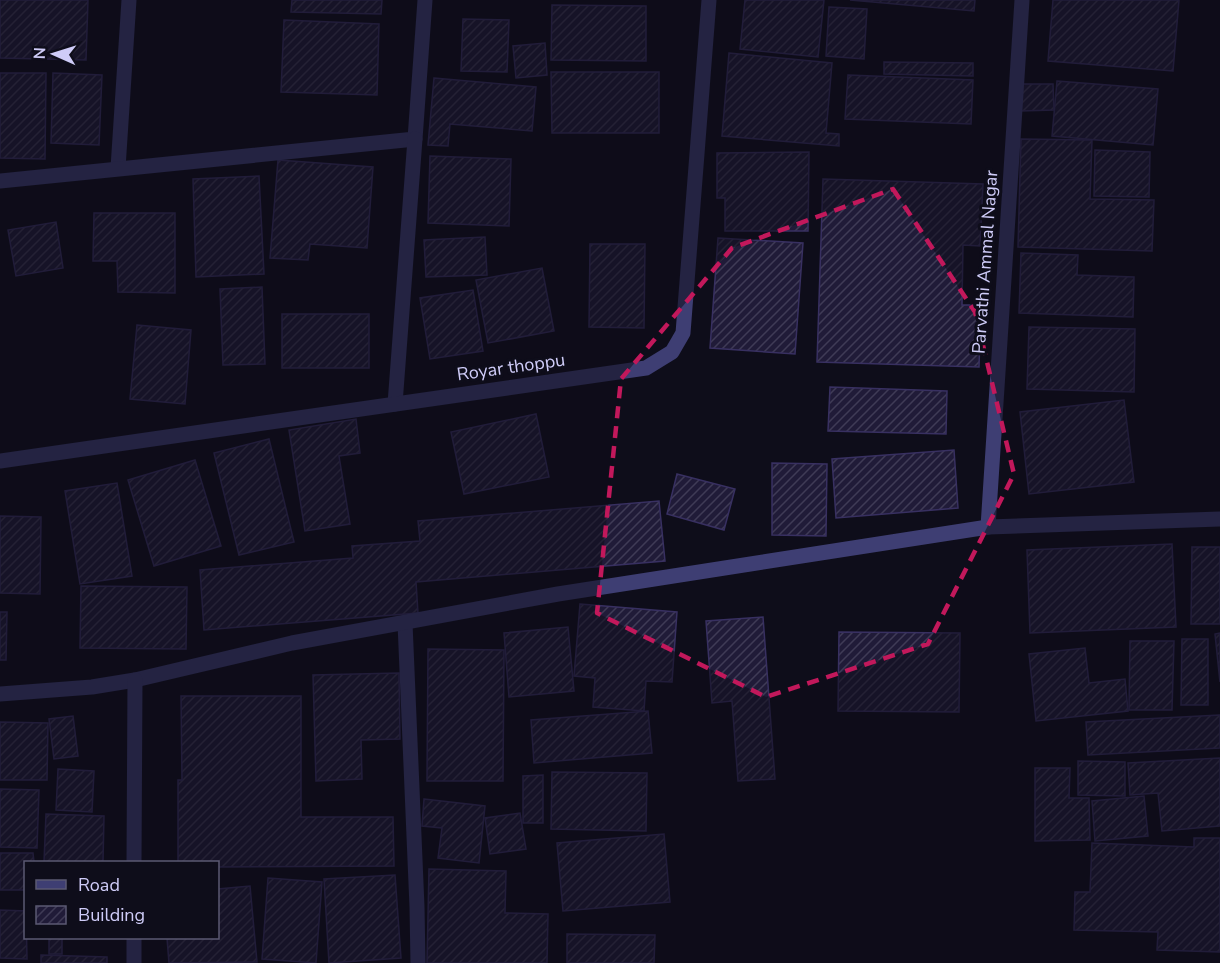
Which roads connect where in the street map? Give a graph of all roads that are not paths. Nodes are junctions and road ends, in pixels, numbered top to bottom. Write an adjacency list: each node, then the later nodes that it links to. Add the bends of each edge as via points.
1 (129, 0): 6 (street)
2 (425, 0): 5 (street)
3 (709, 0): 8 (street, Royar thoppu, via 683,333 672,352 646,368)
4 (1022, 0): 11 (street, Parvathi Ammal Nagar)
5 (415, 139): 6 (street); 8 (street)
6 (118, 168): 7 (street)
7 (0, 181)
8 (395, 404): 9 (street, Royar thoppu)
9 (0, 460)
10 (1220, 519): 11 (street)
11 (988, 527): 12 (street, via 558,594)
12 (405, 623): 13 (street, via 292,643); 18 (street)
13 (135, 680): 14 (street); 15 (street)
14 (0, 694)
15 (134, 861)
16 (134, 939): 17 (street)
17 (134, 963)
18 (418, 963)

